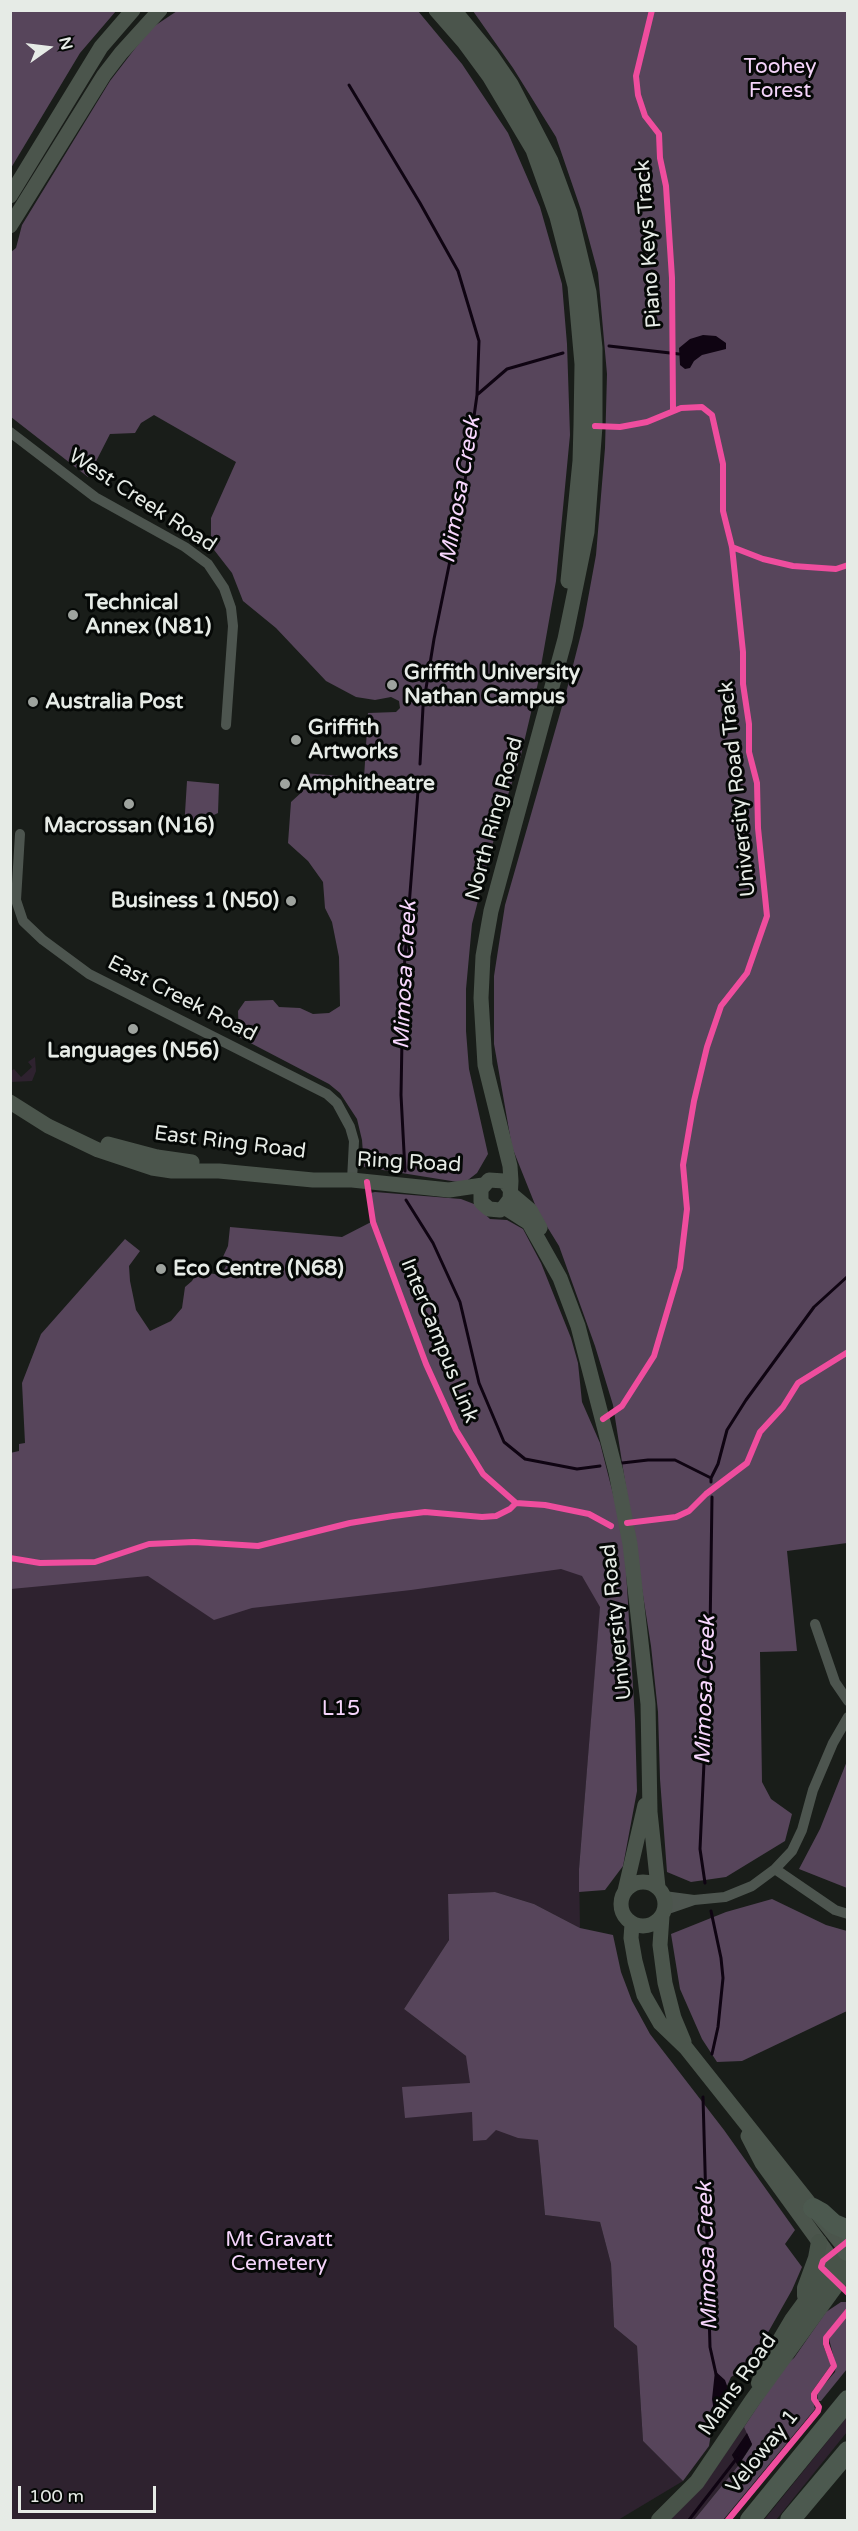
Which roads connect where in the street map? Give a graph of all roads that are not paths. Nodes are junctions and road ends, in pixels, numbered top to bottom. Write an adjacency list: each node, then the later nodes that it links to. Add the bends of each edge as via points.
1 (133, 10): 6 (street, via 101,47)
2 (160, 10): 7 (street, via 104,75)
3 (435, 10): 5 (street, via 464,42)
4 (454, 10): 5 (street, via 504,75)
5 (538, 147): 8 (street, via 570,213 589,292 595,348)
6 (10, 196)
7 (10, 226)
8 (588, 426): 16 (street, North Ring Road, via 563,615 488,899 478,953 477,1048 499,1159 498,1168); 18 (street, North Ring Road, via 592,480 582,558 554,685 491,911 483,956 485,1065 510,1166)
9 (10, 432): 10 (street, West Creek Road, via 95,497 208,564 224,588 231,608)
10 (226, 725)
11 (20, 834): 14 (street, East Creek Road, via 16,900 22,921 89,974 327,1094 351,1126)
12 (10, 1091): 14 (street, East Ring Road, via 93,1139 150,1156)
13 (10, 1102): 15 (street, East Ring Road, via 98,1150 152,1168)
14 (352, 1180): 15 (street, Ring Road); 17 (street, Ring Road)
15 (333, 1181)
16 (486, 1182): 17 (street, Ring Road); 18 (street, via 504,1181); 19 (street, via 480,1193)
17 (449, 1190): 19 (street)
18 (508, 1197): 19 (street, via 500,1210 489,1209); 23 (street, University Road, via 530,1210 558,1267 606,1430 627,1523 648,1704)
19 (481, 1202)
20 (815, 1624): 21 (street, via 835,1682)
21 (848, 1701)
22 (848, 1717): 24 (street, via 813,1790 792,1851)
23 (649, 1775): 25 (street, University Road); 26 (street, University Road)
24 (775, 1869): 26 (street, via 752,1886 725,1897); 27 (street, via 835,1910)
25 (625, 1891): 26 (street, via 644,1882); 28 (street, via 621,1908)
26 (662, 1902): 28 (street, via 658,1922 645,1927); 29 (street, University Road, via 660,1945 665,1983)
27 (848, 1914)
28 (633, 1924): 29 (street, University Road, via 631,1938 644,1995 660,2023)
29 (686, 2048): 30 (street, University Road)
30 (735, 2112): 31 (street, University Road); 33 (street, University Road, via 762,2163)
31 (813, 2208): 32 (highway); 34 (street, University Road)
32 (848, 2230)
33 (819, 2242): 34 (street, University Road); 35 (main road, via 805,2288)
34 (845, 2263): 35 (main road); 37 (main road, Mains Road)
35 (806, 2300): 37 (main road, via 767,2362)
36 (848, 2400): 40 (highway)
37 (752, 2401): 39 (main road, Mains Road, via 697,2482)
38 (848, 2451): 41 (highway)
39 (659, 2520)
40 (750, 2520)
41 (790, 2520)

